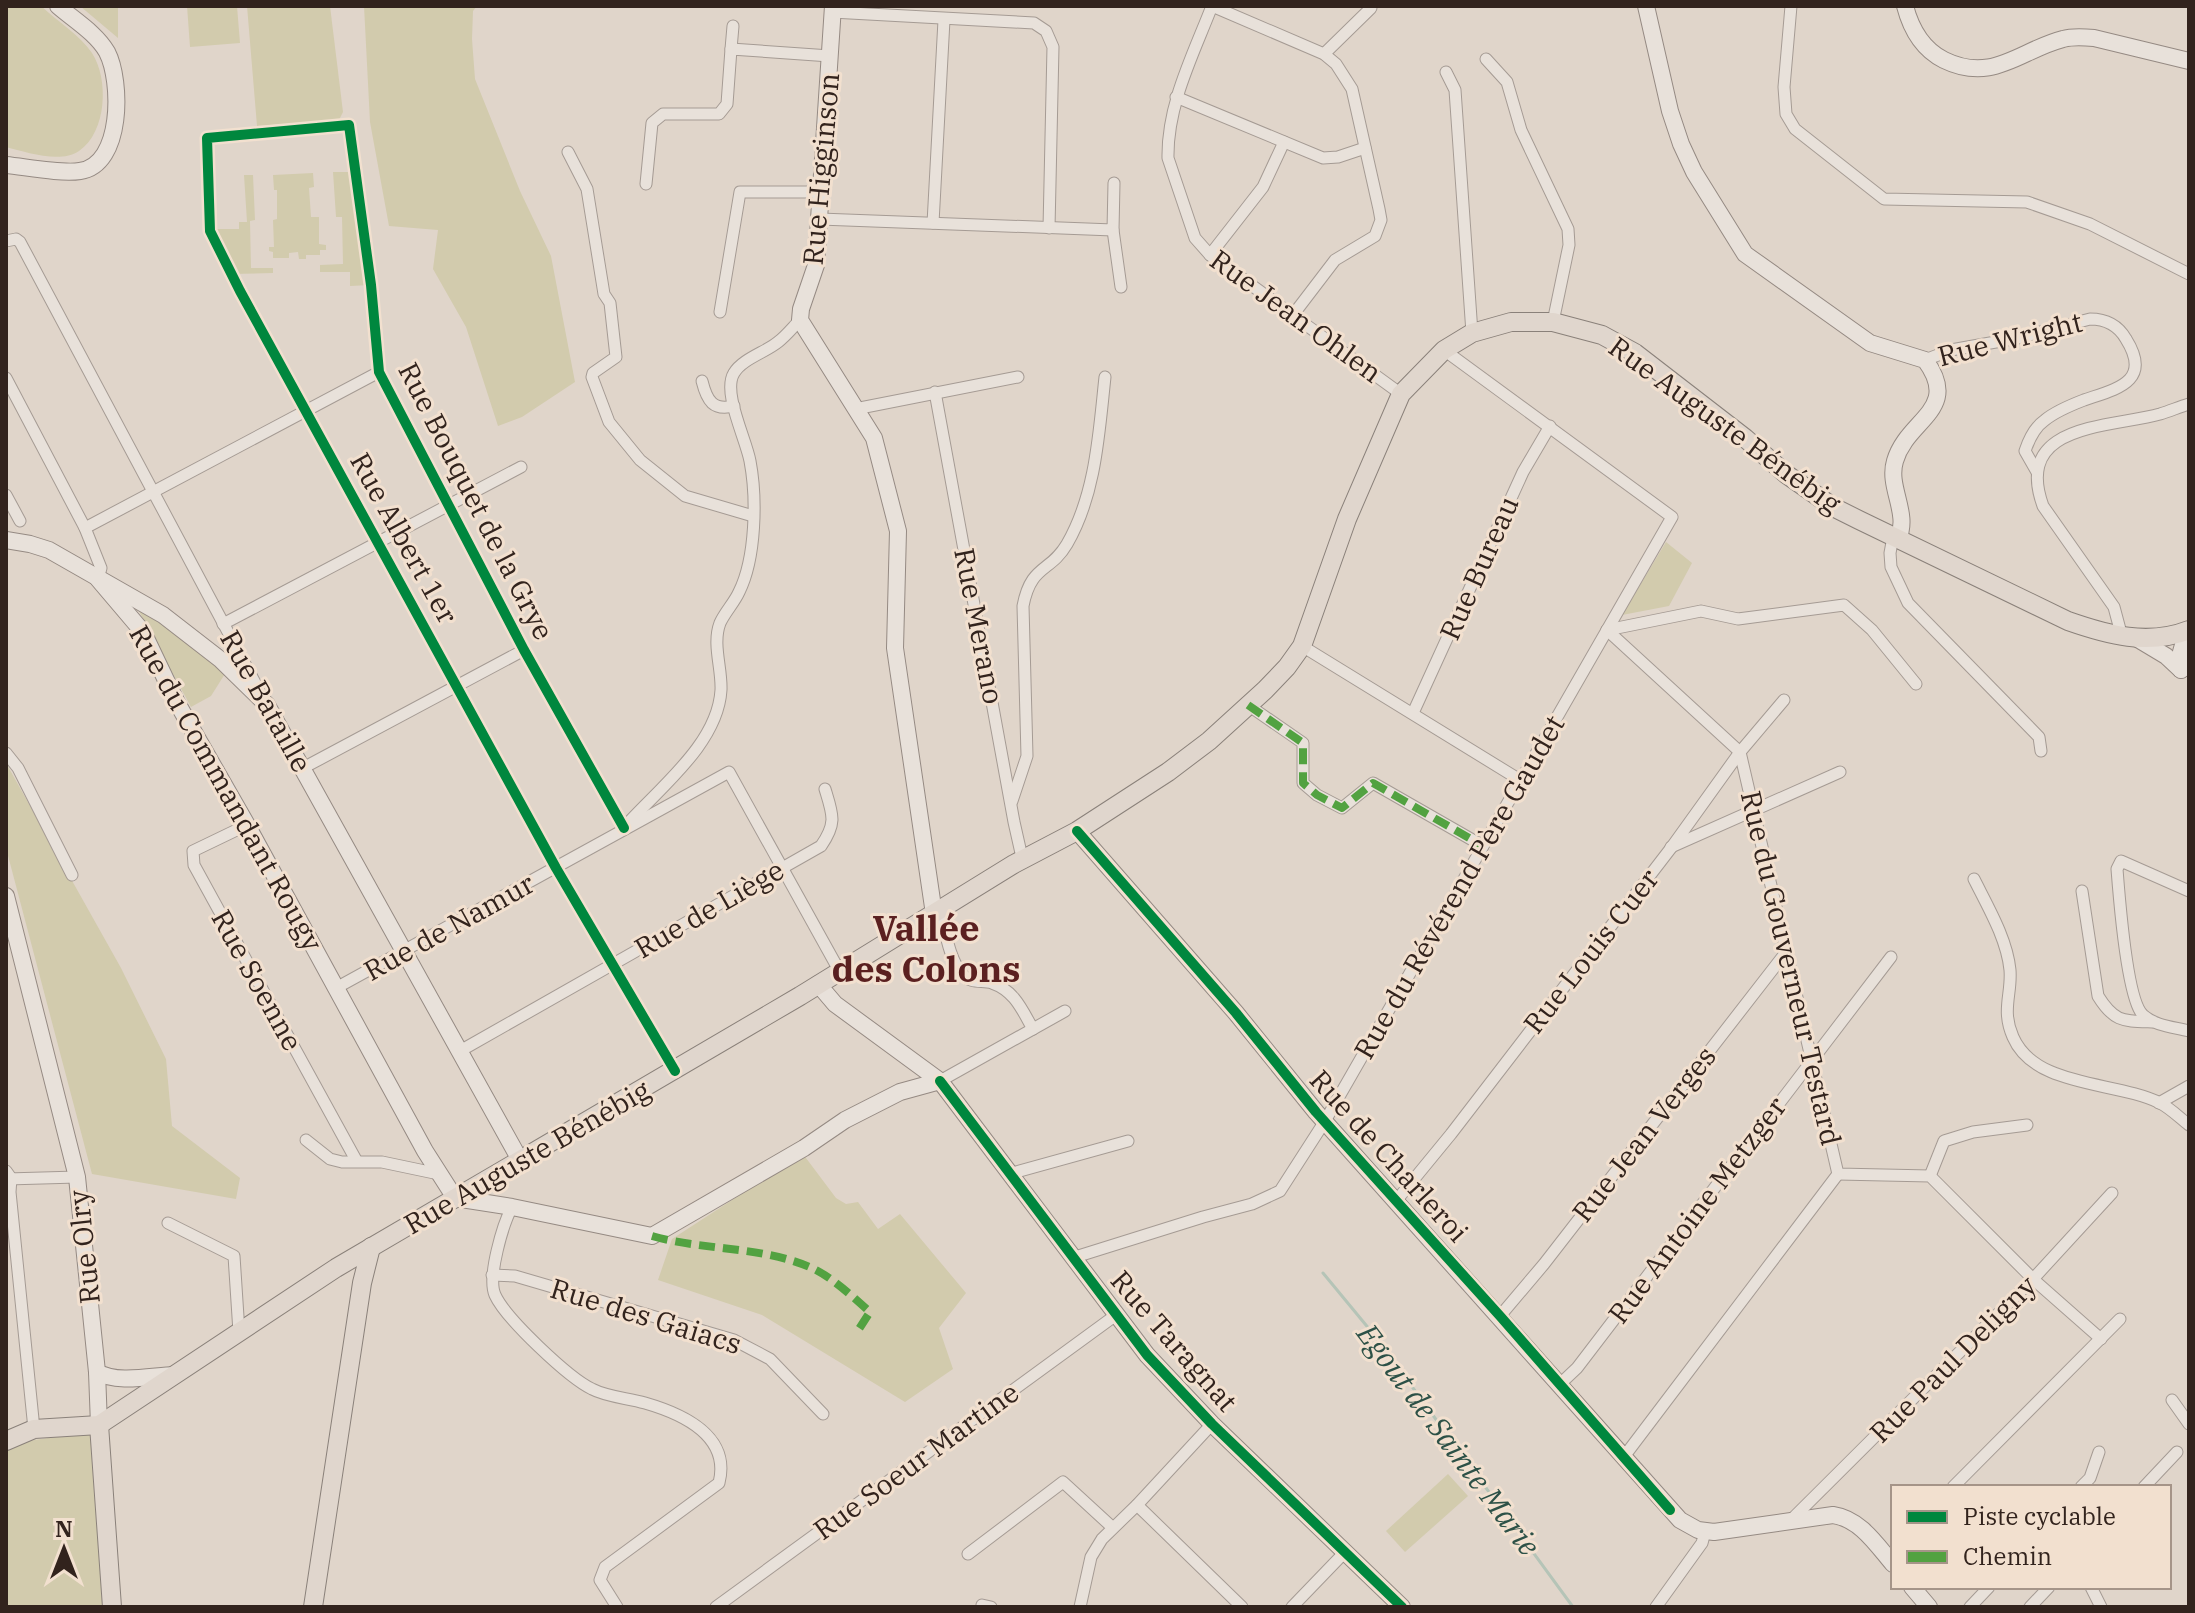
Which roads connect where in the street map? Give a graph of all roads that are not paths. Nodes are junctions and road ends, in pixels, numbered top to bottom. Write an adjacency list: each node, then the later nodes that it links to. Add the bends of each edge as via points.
1 (58, 6): 23 (street, via 97,38 111,60 116,116 114,136 94,165 81,171)
2 (1212, 6): 11 (street); 16 (street, Rue Jean Ohlen)
3 (1646, 6): 41 (street, via 1681,144 1745,254 1870,343)
4 (1791, 6): 33 (street, via 1786,114 1795,129 1884,199 2027,202 2090,224)
5 (1905, 6): 14 (street, via 1922,43 1965,67 1996,66 2080,37)
6 (1371, 8): 11 (street)
7 (833, 9): 8 (street); 12 (street, Rue Higginson)
8 (944, 20): 28 (street); 29 (street, via 1034,23 1046,31 1053,47)
9 (733, 26): 10 (street)
10 (731, 49): 12 (street); 25 (street, via 727,104 719,114 663,114 652,123)
11 (1324, 54): 19 (street, via 1352,89)
12 (830, 56): 26 (street, Rue Higginson)
13 (1486, 59): 38 (street, via 1507,82 1521,130 1568,229)
14 (2189, 61)
15 (1446, 72): 39 (street, via 1455,90)
16 (1176, 97): 18 (street); 32 (street, Rue Jean Ohlen, via 1168,158 1195,238)
17 (349, 125): 42 (street, Rue Bouquet de la Grye); 52 (street, Rue Albert 1er, via 207,138 210,231)
18 (1284, 142): 19 (street, via 1323,158); 32 (street, via 1263,187)
19 (1365, 148): 36 (street, via 1379,229 1335,260)
20 (568, 152): 59 (street, via 587,189 604,294 610,303 616,357 592,377 609,422 640,460 685,496)
21 (6, 159): 23 (street)
22 (6, 165): 23 (street)
23 (48, 168)
24 (1114, 183): 30 (street)
25 (646, 184)
26 (820, 192): 27 (street, Rue Higginson); 35 (street, via 740,192)
27 (820, 219): 28 (street); 37 (street, Rue Higginson, via 816,265)
28 (933, 223): 29 (street)
29 (1049, 228): 30 (street)
30 (1113, 230): 34 (street)
31 (11, 240): 56 (street, Rue Bataille, via 20,242)
32 (1210, 255): 36 (street, Rue Jean Ohlen)
33 (2189, 274)
34 (1121, 287)
35 (720, 312)
36 (1293, 315): 48 (street, Rue Jean Ohlen)
37 (800, 320): 50 (street, via 733,374 729,389); 51 (street)
38 (1553, 322): 39 (main road, Rue Auguste Bénébig, via 1511,322); 62 (main road, Rue Auguste Bénébig, via 1602,335 1635,353 1804,487)
39 (1472, 333): 40 (main road, Rue Auguste Bénébig)
40 (1444, 350): 48 (main road, Rue Auguste Bénébig); 53 (street)
41 (1925, 360): 55 (street, Rue Wright, via 2090,319 2116,327 2135,355 2134,372 2120,388 2041,422 2025,451); 62 (street, via 1937,379 1938,396 1895,461 1892,472 1903,521)
42 (379, 372): 52 (street); 58 (street, Rue Bouquet de la Grye)
43 (1018, 377): 47 (street)
44 (1105, 377): 89 (street, via 1084,508 1066,546 1026,589 1027,756)
45 (6, 378): 61 (street, Rue du Commandant Rougy)
46 (702, 381): 50 (street, via 716,407)
47 (935, 392): 51 (street); 89 (street, Rue Merano)
48 (1401, 394): 73 (main road, Rue Auguste Bénébig, via 1347,519)
49 (2189, 404): 55 (street, via 2064,435 2046,451)
50 (734, 406): 59 (street, via 750,461)
51 (855, 409): 104 (street, via 874,438 898,531 895,648)
52 (307, 411): 56 (street); 64 (street, Rue Albert 1er)
53 (1550, 426): 68 (street, Rue du Révérend Père Gaudet, via 1672,517); 81 (street, Rue Bureau, via 1523,472)
54 (521, 467): 58 (street)
55 (2037, 472): 66 (street, via 2043,506)
56 (154, 492): 61 (street); 67 (street, Rue Bataille)
57 (6, 495): 60 (street)
58 (448, 505): 64 (street); 74 (street, Rue Bouquet de la Grye)
59 (753, 516): 92 (street, via 749,564 717,640 718,711 686,760)
60 (20, 521)
61 (85, 528): 65 (street, Rue du Commandant Rougy, via 101,568)
62 (1896, 538): 70 (main road, Rue Auguste Bénébig); 82 (street, via 1891,567 1908,603 2039,737)
63 (6, 540): 65 (street, via 49,550)
64 (378, 541): 67 (street); 77 (street, Rue Albert 1er)
65 (98, 579): 79 (street, via 163,615); 91 (street, Rue du Commandant Rougy, via 143,632)
66 (2110, 600): 70 (street, via 2114,618); 71 (street)
67 (223, 624): 79 (street, Rue Bataille)
68 (1607, 630): 76 (street, via 1701,611 1738,619 1844,605); 83 (street, Rue du Gouverneur Testard); 87 (street, Rue du Révérend Père Gaudet)
69 (2188, 630): 72 (main road, Rue Auguste Bénébig); 75 (street, via 2181,652)
70 (2098, 632): 71 (main road, Rue Auguste Bénébig)
71 (2129, 637): 72 (main road, Rue Auguste Bénébig); 75 (street, via 2166,656)
72 (2164, 637): 75 (street)
73 (1302, 646): 80 (main road, Rue Auguste Bénébig); 81 (street)
74 (524, 650): 77 (street); 92 (street, Rue Bouquet de la Grye)
75 (2185, 678)
76 (1916, 684)
77 (457, 686): 85 (street); 98 (street, Rue Albert 1er)
78 (1784, 700): 83 (street, Rue Louis Cuer)
79 (267, 705): 85 (street, Rue Bataille)
80 (1248, 705): 93 (main road, Rue Auguste Bénébig, via 1168,772); 94 (street, via 1303,743 1303,783 1317,795 1342,808 1373,783)
81 (1413, 713): 87 (street)
82 (2041, 751)
83 (1740, 752): 90 (street, Rue du Gouverneur Testard); 95 (street, Rue Louis Cuer)
84 (6, 753): 99 (street)
85 (303, 768): 105 (street, Rue Bataille)
86 (1840, 772): 90 (street)
87 (1520, 780): 94 (street, Rue du Révérend Père Gaudet)
88 (825, 789): 97 (street, Rue de Liège, via 834,818 829,835 821,846)
89 (1012, 802): 96 (street, Rue Merano)
90 (1756, 811): 95 (street); 106 (street, Rue du Gouverneur Testard)
91 (247, 825): 111 (street, Rue du Commandant Rougy); 127 (street, Rue Soenne, via 193,851 194,865)
92 (624, 828): 97 (street, Rue de Namur, via 729,772); 98 (street, Rue de Namur)
93 (1077, 831): 96 (main road, Rue Auguste Bénébig); 122 (street, Rue de Charleroi)
94 (1483, 846): 122 (street, Rue du Révérend Père Gaudet)
95 (1671, 848): 137 (street, Rue Louis Cuer)
96 (1025, 859): 104 (main road, Rue Auguste Bénébig)
97 (780, 867): 108 (street, Rue de Liège); 109 (street)
98 (556, 868): 105 (street, Rue de Namur); 108 (street, Rue Albert 1er)
99 (72, 875)
100 (1974, 879): 121 (street, via 2008,958 2009,1021 2024,1053 2047,1072)
101 (2082, 891): 113 (street, via 2098,996 2123,1021)
102 (2189, 891): 113 (street, via 2121,861 2117,869 2133,994 2140,1013)
103 (6, 896): 134 (street, Rue Olry)
104 (937, 912): 109 (main road, Rue Auguste Bénébig); 114 (street, via 962,974 1009,991)
105 (404, 951): 111 (street, Rue de Namur); 116 (street, Rue Bataille)
106 (1787, 951): 117 (street, Rue du Gouverneur Testard); 147 (street, Rue Jean Verges)
107 (1891, 957): 117 (street, Rue Antoine Metzger)
108 (613, 964): 116 (street, Rue de Liège); 118 (street, Rue Albert 1er)
109 (840, 972): 110 (main road, Rue Auguste Bénébig)
110 (818, 984): 118 (main road, Rue Auguste Bénébig); 119 (street, Rue Taragnat, via 835,1004)
111 (336, 988): 129 (street, Rue du Commandant Rougy)
112 (1065, 1011): 114 (street)
113 (2153, 1022): 115 (street)
114 (1033, 1029): 119 (street)
115 (2189, 1031)
116 (460, 1051): 128 (street, Rue Bataille)
117 (1811, 1060): 131 (street, Rue du Gouverneur Testard); 153 (street, Rue Antoine Metzger)
118 (675, 1071): 128 (main road, Rue Auguste Bénébig)
119 (940, 1081): 130 (street, Rue Taragnat); 138 (street, via 900,1092 845,1120 652,1236)
120 (2189, 1086): 121 (street)
121 (2159, 1103): 124 (street)
122 (1325, 1121): 137 (street, Rue de Charleroi); 141 (street, Rue du Révérend Père Gaudet, via 1280,1191)
123 (2027, 1125): 133 (street, via 1944,1141)
124 (2189, 1125)
125 (306, 1140): 127 (street, via 330,1159)
126 (1128, 1141): 130 (street)
127 (356, 1160): 129 (street)
128 (520, 1160): 136 (main road, Rue Auguste Bénébig)
129 (439, 1174): 136 (street, Rue du Commandant Rougy)
130 (1009, 1174): 141 (street, Rue Taragnat)
131 (1838, 1174): 133 (street, Rue du Gouverneur Testard); 164 (street)
132 (8, 1176): 134 (street); 159 (street)
133 (1930, 1176): 144 (street)
134 (77, 1177): 151 (street, Rue Olry)
135 (2112, 1193): 144 (street, Rue Paul Deligny)
136 (455, 1198): 138 (street); 140 (main road, Rue Auguste Bénébig)
137 (1396, 1201): 147 (street, Rue de Charleroi)
138 (512, 1207): 143 (street)
139 (168, 1223): 149 (street, via 234,1256)
140 (371, 1247): 142 (main road, Rue Auguste Bénébig); 145 (main road)
141 (1072, 1258): 146 (street, Rue Taragnat)
142 (336, 1268): 145 (main road, via 350,1268); 149 (main road, Rue Auguste Bénébig)
143 (492, 1275): 155 (street, Rue des Gaiacs, via 515,1276 734,1340 770,1359); 181 (street, via 495,1295 537,1346 592,1389 649,1404 700,1428 718,1448 723,1467 719,1483 605,1567 600,1580)
144 (2033, 1279): 150 (street); 169 (street, Rue Paul Deligny)
145 (362, 1283): 180 (main road)
146 (1116, 1315): 156 (street, Rue Taragnat); 182 (street, Rue Soeur Martine)
147 (1500, 1316): 153 (street, Rue de Charleroi)
148 (2120, 1319): 150 (street)
149 (239, 1332): 152 (main road, Rue Auguste Bénébig)
150 (2101, 1339): 165 (street)
151 (97, 1372): 152 (street, via 118,1377); 158 (street, Rue Olry)
152 (174, 1375): 158 (main road, Rue Auguste Bénébig)
153 (1559, 1385): 164 (street, Rue de Charleroi)
154 (2172, 1400): 157 (street)
155 (823, 1414)
156 (1212, 1424): 168 (street); 172 (street, Rue Taragnat)
157 (2189, 1424)
158 (99, 1425): 159 (main road); 179 (main road, Rue Olry)
159 (34, 1429): 160 (street); 161 (main road)
160 (6, 1431)
161 (6, 1441)
162 (2099, 1452): 166 (street)
163 (2177, 1452): 167 (street)
164 (1623, 1458): 171 (street, Rue de Charleroi, via 1680,1520)
165 (1955, 1485)
166 (2083, 1485)
167 (2146, 1485)
168 (1137, 1505): 170 (street); 184 (street)
169 (1789, 1522): 171 (street); 174 (street, via 1845,1517)
170 (1112, 1527): 173 (street, via 1063,1482); 183 (street, via 1091,1557)
171 (1705, 1532): 187 (street)
172 (1345, 1552): 185 (street); 186 (street, Rue Taragnat)
173 (968, 1554)
174 (1891, 1555)
175 (1914, 1589): 188 (street)
176 (1987, 1589): 189 (street)
177 (2047, 1589): 190 (street)
178 (2092, 1589): 191 (street)
179 (112, 1607)
180 (313, 1607)
181 (617, 1607)
182 (716, 1607)
183 (1080, 1607)
184 (1242, 1607)
185 (1292, 1607)
186 (1402, 1607)
187 (1656, 1607)
188 (1929, 1607)
189 (1970, 1607)
190 (2030, 1607)
191 (2101, 1607)

